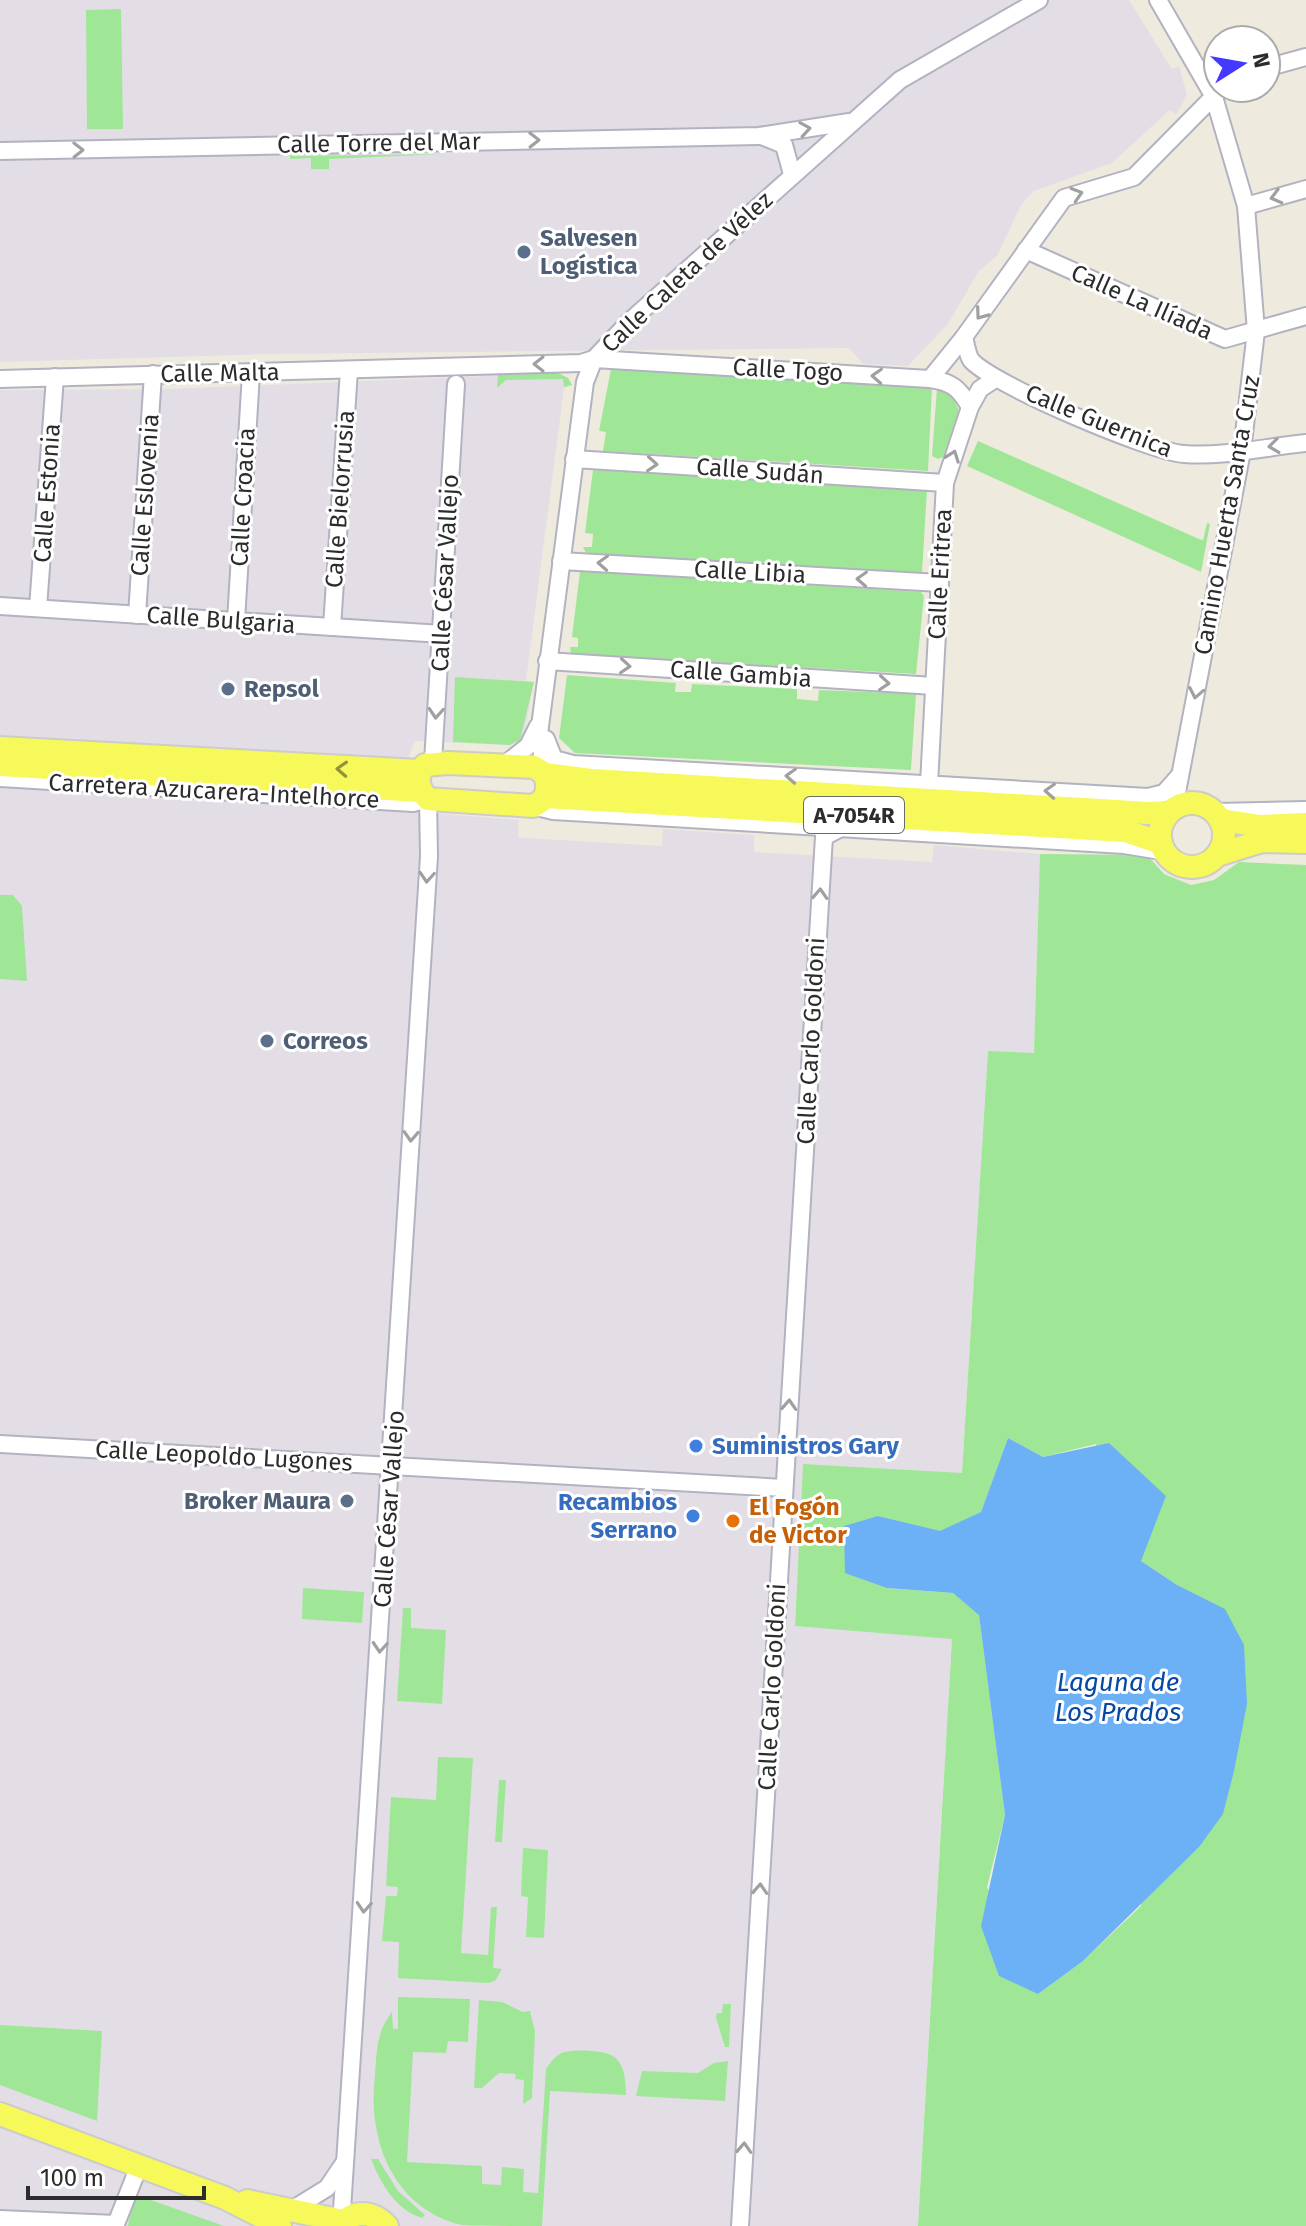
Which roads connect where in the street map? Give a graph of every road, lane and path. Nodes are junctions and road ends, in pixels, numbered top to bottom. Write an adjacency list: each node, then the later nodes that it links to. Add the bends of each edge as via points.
1 (1039, 0): 8 (street, Calle Caleta de Vélez, via 900,80)
2 (1158, 0): 5 (street, Camino Huerta Santa Cruz)
3 (1306, 57): 4 (street)
4 (1282, 64)
5 (1202, 68)
6 (1207, 104): 14 (street, one-way to 6, via 1064,198 1134,177)
7 (1221, 104): 13 (street, Camino Huerta Santa Cruz)
8 (850, 121): 9 (street, Calle Torre del Mar, one-way to 8); 11 (street, Calle Caleta de Vélez)
9 (759, 136): 10 (street, Calle Torre del Mar, one-way to 9); 11 (street, via 784,145)
10 (0, 151)
11 (792, 174): 18 (street, Calle Caleta de Vélez)
12 (1306, 189): 13 (street, one-way to 13)
13 (1246, 206): 16 (street, Camino Huerta Santa Cruz)
14 (1026, 250): 16 (street, Calle La Ilíada, via 1225,339); 17 (street, one-way to 17)
15 (1306, 316): 16 (street, Calle La Ilíada)
16 (1256, 331): 31 (street, Camino Huerta Santa Cruz)
17 (964, 337): 26 (street); 27 (street, Calle Guernica, via 970,358)
18 (594, 359): 19 (street, Calle Malta, one-way to 19); 26 (street, Calle Togo, one-way to 18); 32 (street, Calle Caleta de Vélez, via 585,382)
19 (484, 364): 20 (street, Calle Malta); 28 (street)
20 (440, 368): 21 (street, Calle Malta); 28 (street)
21 (349, 370): 22 (street, Calle Malta); 40 (street, Calle Bielorrusia)
22 (251, 373): 23 (street, Calle Malta); 39 (street, Calle Croacia)
23 (153, 374): 24 (street, Calle Malta); 38 (street, Calle Eslovenia)
24 (55, 377): 25 (street, Calle Malta); 37 (street, Calle Estonia)
25 (0, 379)
26 (930, 379): 29 (street, Calle Togo, via 960,388)
27 (995, 379): 29 (street, Calle Eritrea, via 980,389); 31 (street, Calle Guernica, via 1150,446 1180,454)
28 (456, 384): 41 (street, Calle César Vallejo)
29 (970, 407): 33 (street, Calle Eritrea, one-way to 29)
30 (1306, 443): 31 (street, Calle Guernica, one-way to 31)
31 (1242, 451): 49 (street, Camino Huerta Santa Cruz, one-way to 49)
32 (574, 459): 33 (street, Calle Sudán, one-way to 33); 34 (street, Calle Caleta de Vélez)
33 (945, 483): 35 (street, Calle Eritrea)
34 (561, 561): 35 (street, Calle Libia, one-way to 34); 42 (street, Calle Caleta de Vélez)
35 (940, 583): 43 (street, Calle Eritrea)
36 (0, 606): 37 (street, Calle Bulgaria)
37 (38, 608): 38 (street, Calle Bulgaria)
38 (137, 615): 39 (street, Calle Bulgaria)
39 (236, 621): 40 (street, Calle Bulgaria)
40 (332, 627): 41 (street, Calle Bulgaria)
41 (442, 634): 53 (street, Calle César Vallejo, one-way to 53)
42 (547, 661): 43 (street, Calle Gambia, one-way to 43); 44 (street, Calle Caleta de Vélez)
43 (934, 686): 54 (street, Calle Eritrea)
44 (541, 722): 47 (street, via 528,746); 48 (street, via 554,759); 50 (street, Calle Caleta de Vélez)
45 (0, 748): 53 (main road, Carretera Azucarera-Intelhorce, one-way to 45)
46 (0, 765): 53 (main road, Carretera Azucarera-Intelhorce)
47 (504, 765): 50 (main road, A-7054R, via 534,767); 53 (main road, A-7054R)
48 (617, 766): 51 (street); 54 (street, one-way to 48)
49 (1181, 773): 55 (street, via 1164,793); 57 (street, Camino Huerta Santa Cruz)
50 (545, 774): 51 (main road, A-7054R); 56 (main road, via 548,786)
51 (572, 777): 57 (main road, A-7054R, via 1149,813)
52 (0, 778): 53 (street, Carretera Azucarera-Intelhorce, via 413,803)
53 (425, 781): 56 (main road, A-7054R); 66 (street, Calle César Vallejo, one-way to 66, via 429,856)
54 (929, 784): 55 (street, one-way to 54)
55 (1128, 796): 57 (street)
56 (539, 802): 61 (street, via 564,812); 63 (main road, A-7054R, via 1126,831)
57 (1172, 810): 59 (main road, A-7054R, via 1199,803); 63 (main road, via 1161,826)
58 (1306, 810): 59 (street)
59 (1218, 816): 60 (main road, A-7054R, via 1260,826); 64 (main road, via 1224,839)
60 (1306, 824)
61 (845, 826): 63 (street); 67 (street, Calle Carlo Goldoni, one-way to 61, via 824,837)
62 (1306, 842): 64 (main road, A-7054R, via 1262,841)
63 (1162, 847): 64 (main road, A-7054R, via 1171,860 1190,868)
64 (1217, 855)
65 (0, 1444): 66 (street, Calle Leopoldo Lugones)
66 (392, 1466): 67 (street, Calle Leopoldo Lugones); 69 (street, Calle César Vallejo, one-way to 69)
67 (784, 1488): 75 (street, Calle Carlo Goldoni, one-way to 67)
68 (0, 2114): 70 (main road)
69 (346, 2158): 71 (street, via 327,2188); 73 (street, Calle César Vallejo)
70 (139, 2166): 71 (main road); 72 (street, via 116,2224)
71 (287, 2218): 73 (main road)
72 (0, 2219)
73 (343, 2222): 74 (main road, via 364,2214)
74 (389, 2224)
75 (740, 2226)

